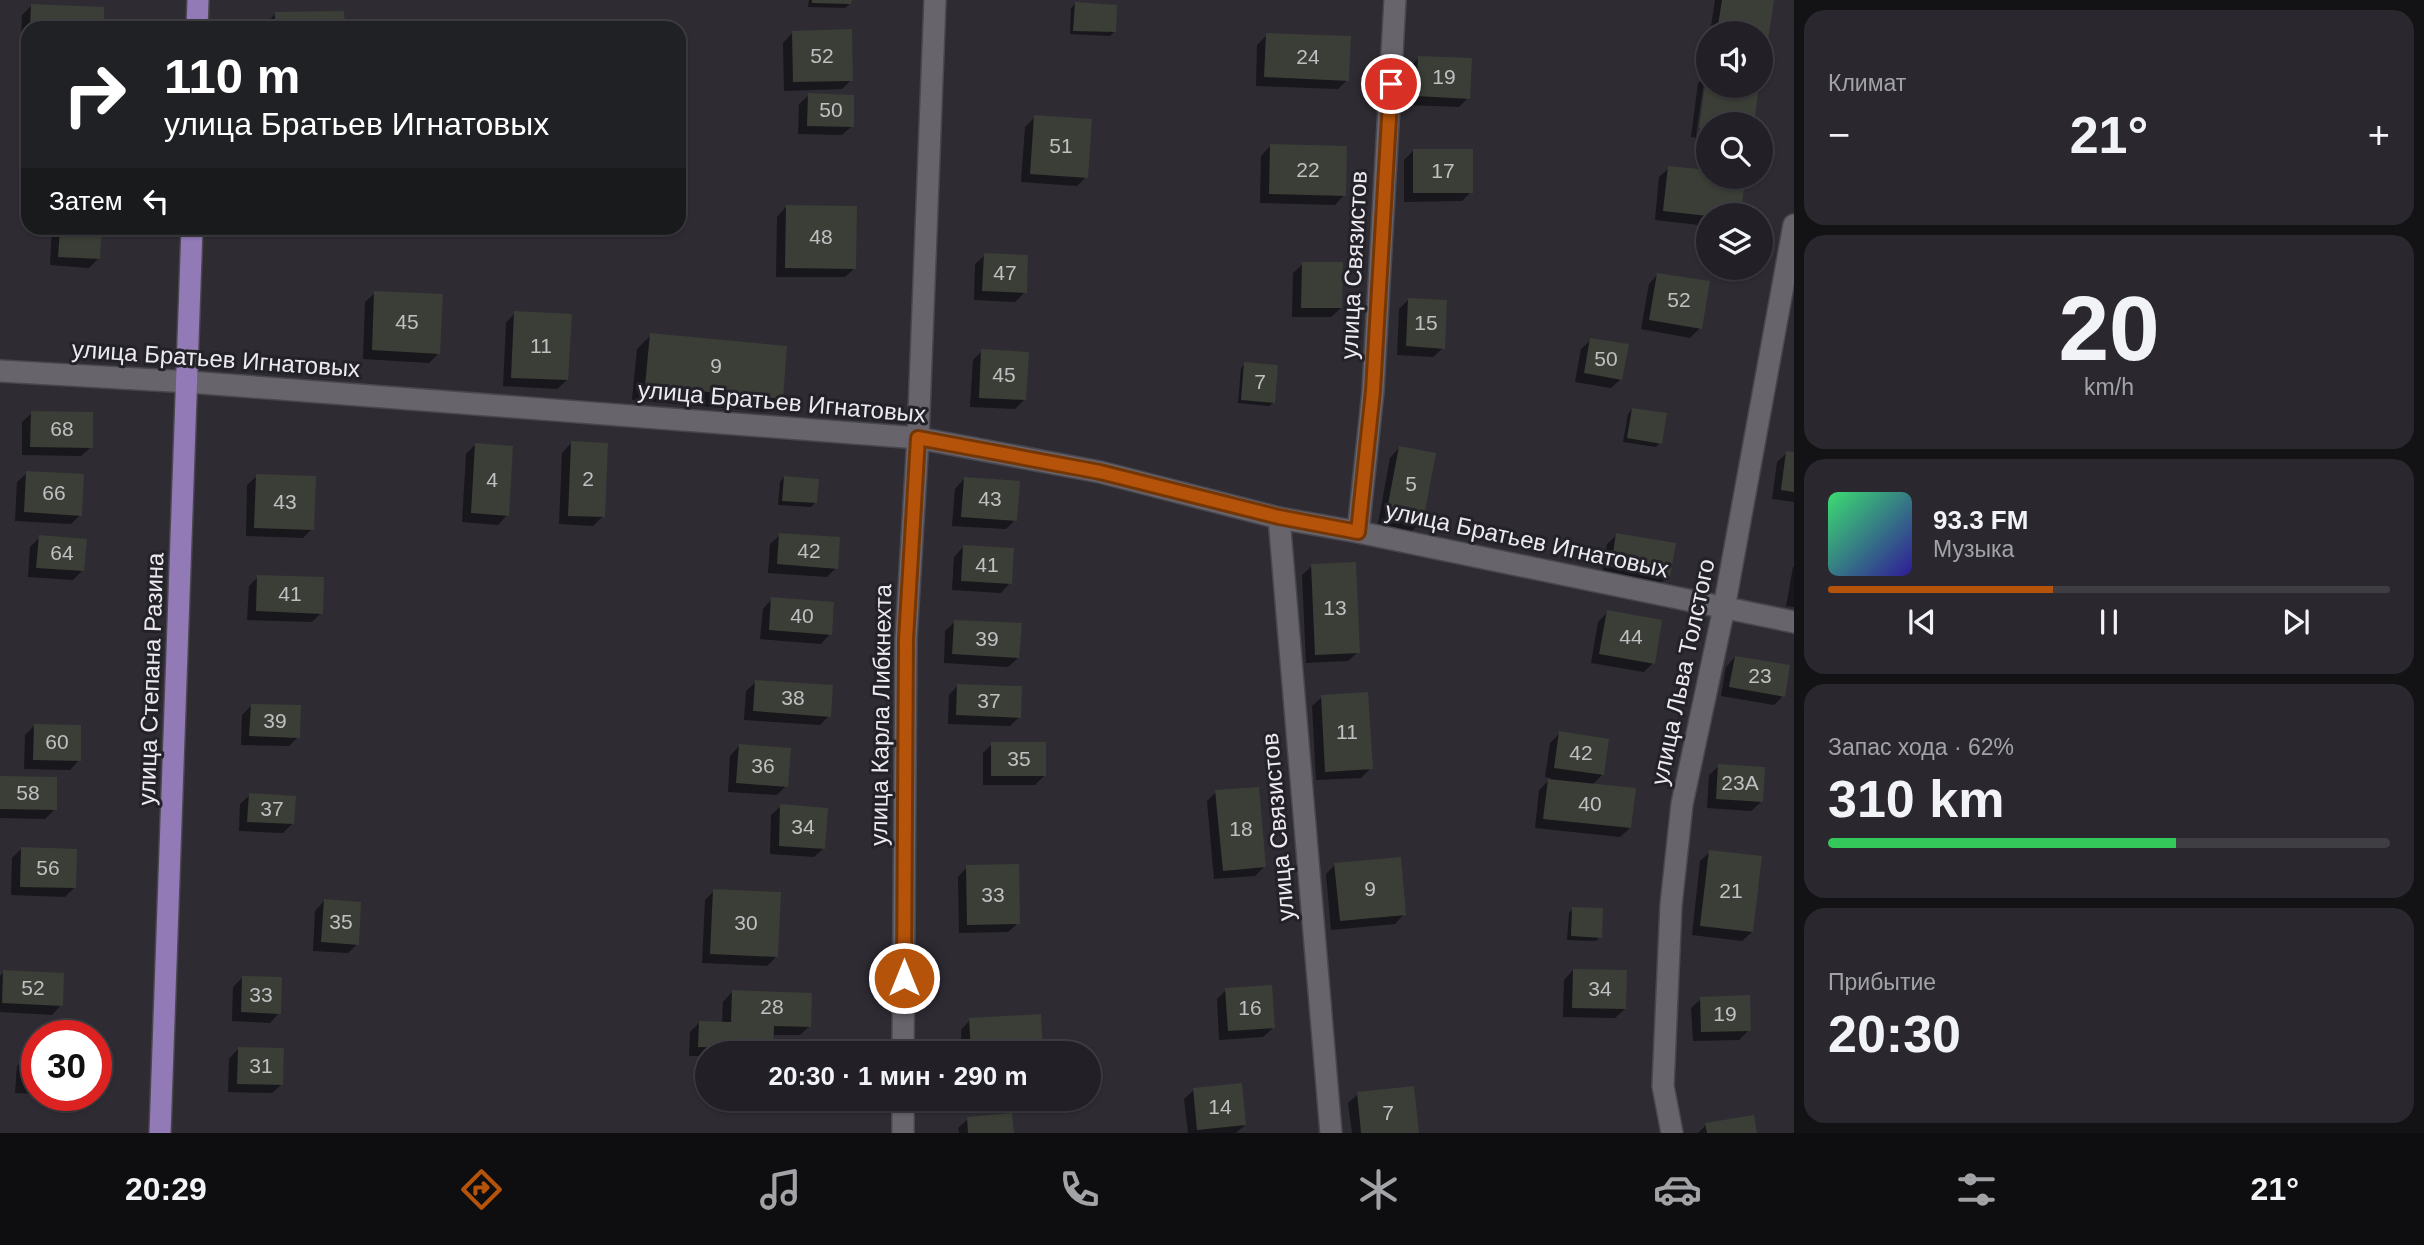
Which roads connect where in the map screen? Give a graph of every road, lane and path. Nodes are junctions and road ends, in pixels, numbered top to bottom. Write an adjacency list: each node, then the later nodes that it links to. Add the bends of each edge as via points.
1 (198, 0): 4 (main road)
2 (935, 0): 9 (street, улица Карла Либкнехта)
3 (1395, 0): 11 (street, улица Связистов, via 1373,391)
4 (197, 21)
5 (1794, 225): 12 (street, улица Льва Толстого)
6 (192, 235): 8 (main road, улица Степана Разина)
7 (0, 371): 8 (street, улица Братьев Игнатовых)
8 (189, 382): 9 (street, улица Братьев Игнатовых); 16 (main road, улица Степана Разина)
9 (918, 438): 10 (street, улица Братьев Игнатовых, via 1100,472); 14 (street, улица Карла Либкнехта, via 906,639)
10 (1279, 517): 11 (street, улица Братьев Игнатовых); 18 (street, улица Связистов)
11 (1358, 532): 12 (street, улица Братьев Игнатовых)
12 (1724, 608): 13 (street, улица Братьев Игнатовых); 19 (street, улица Льва Толстого, via 1682,804 1671,905 1663,1086)
13 (1794, 622)
14 (903, 1041)
15 (903, 1111): 17 (street)
16 (160, 1133)
17 (903, 1133)
18 (1331, 1133)
19 (1672, 1133)

